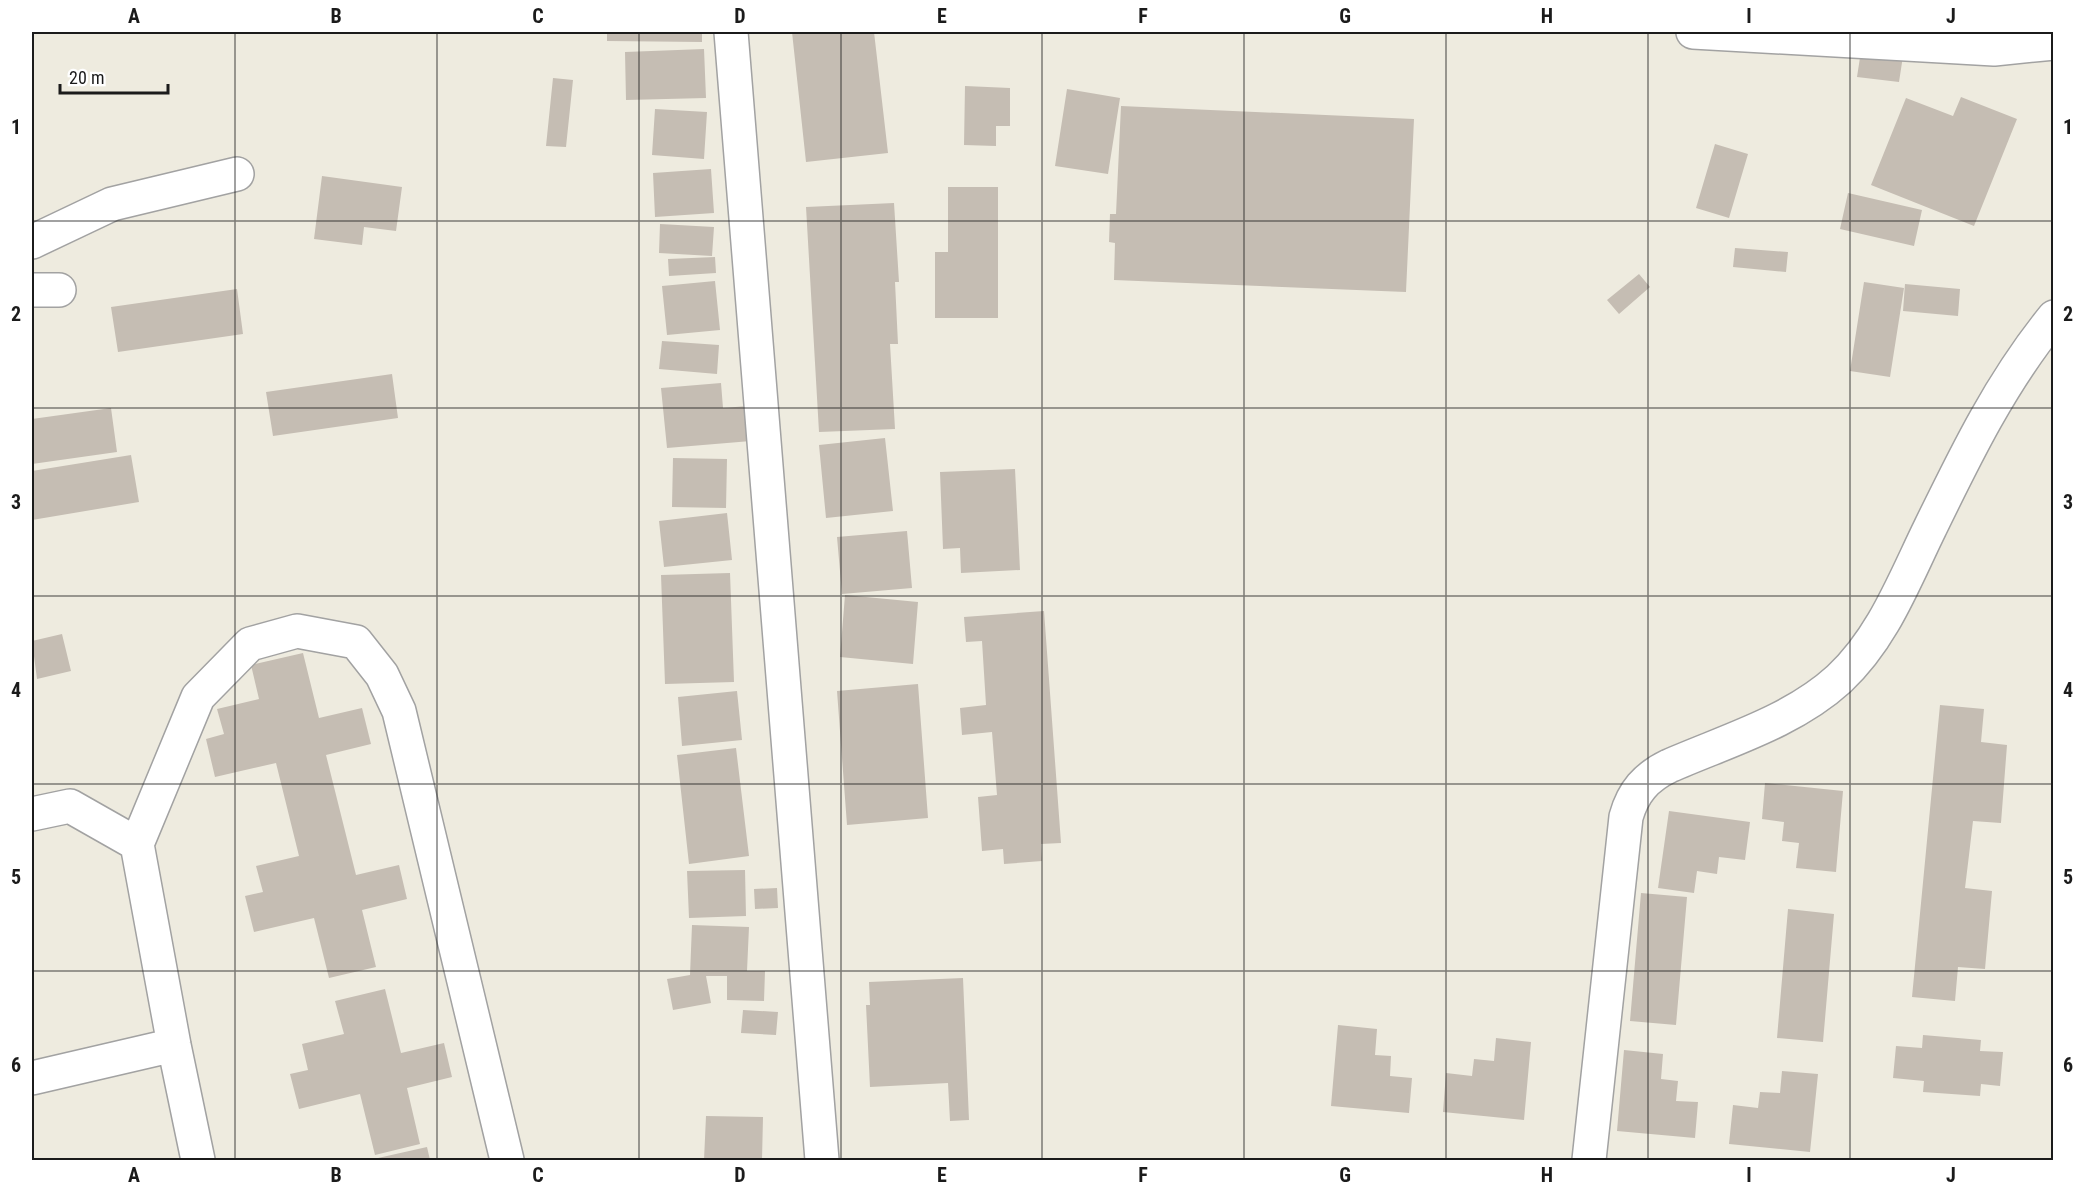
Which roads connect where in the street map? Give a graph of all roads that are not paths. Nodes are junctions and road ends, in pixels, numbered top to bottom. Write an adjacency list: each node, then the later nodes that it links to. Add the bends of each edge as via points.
1 (731, 32): 14 (street)
2 (1693, 32): 3 (street)
3 (1994, 40): 4 (street)
4 (2054, 43)
5 (237, 174): 6 (street, via 112,204)
6 (32, 242)
7 (2054, 317): 15 (street, via 2008,377 1982,421 1890,612 1858,660 1823,692 1792,713 1657,772 1636,791 1626,817)
8 (32, 814): 9 (street, via 70,806)
9 (137, 844): 10 (street); 13 (street, via 198,697 250,644 297,631 356,642 382,675 399,711)
10 (174, 1045): 11 (street); 12 (street)
11 (32, 1078)
12 (198, 1161)
13 (507, 1161)
14 (822, 1161)
15 (1589, 1161)

